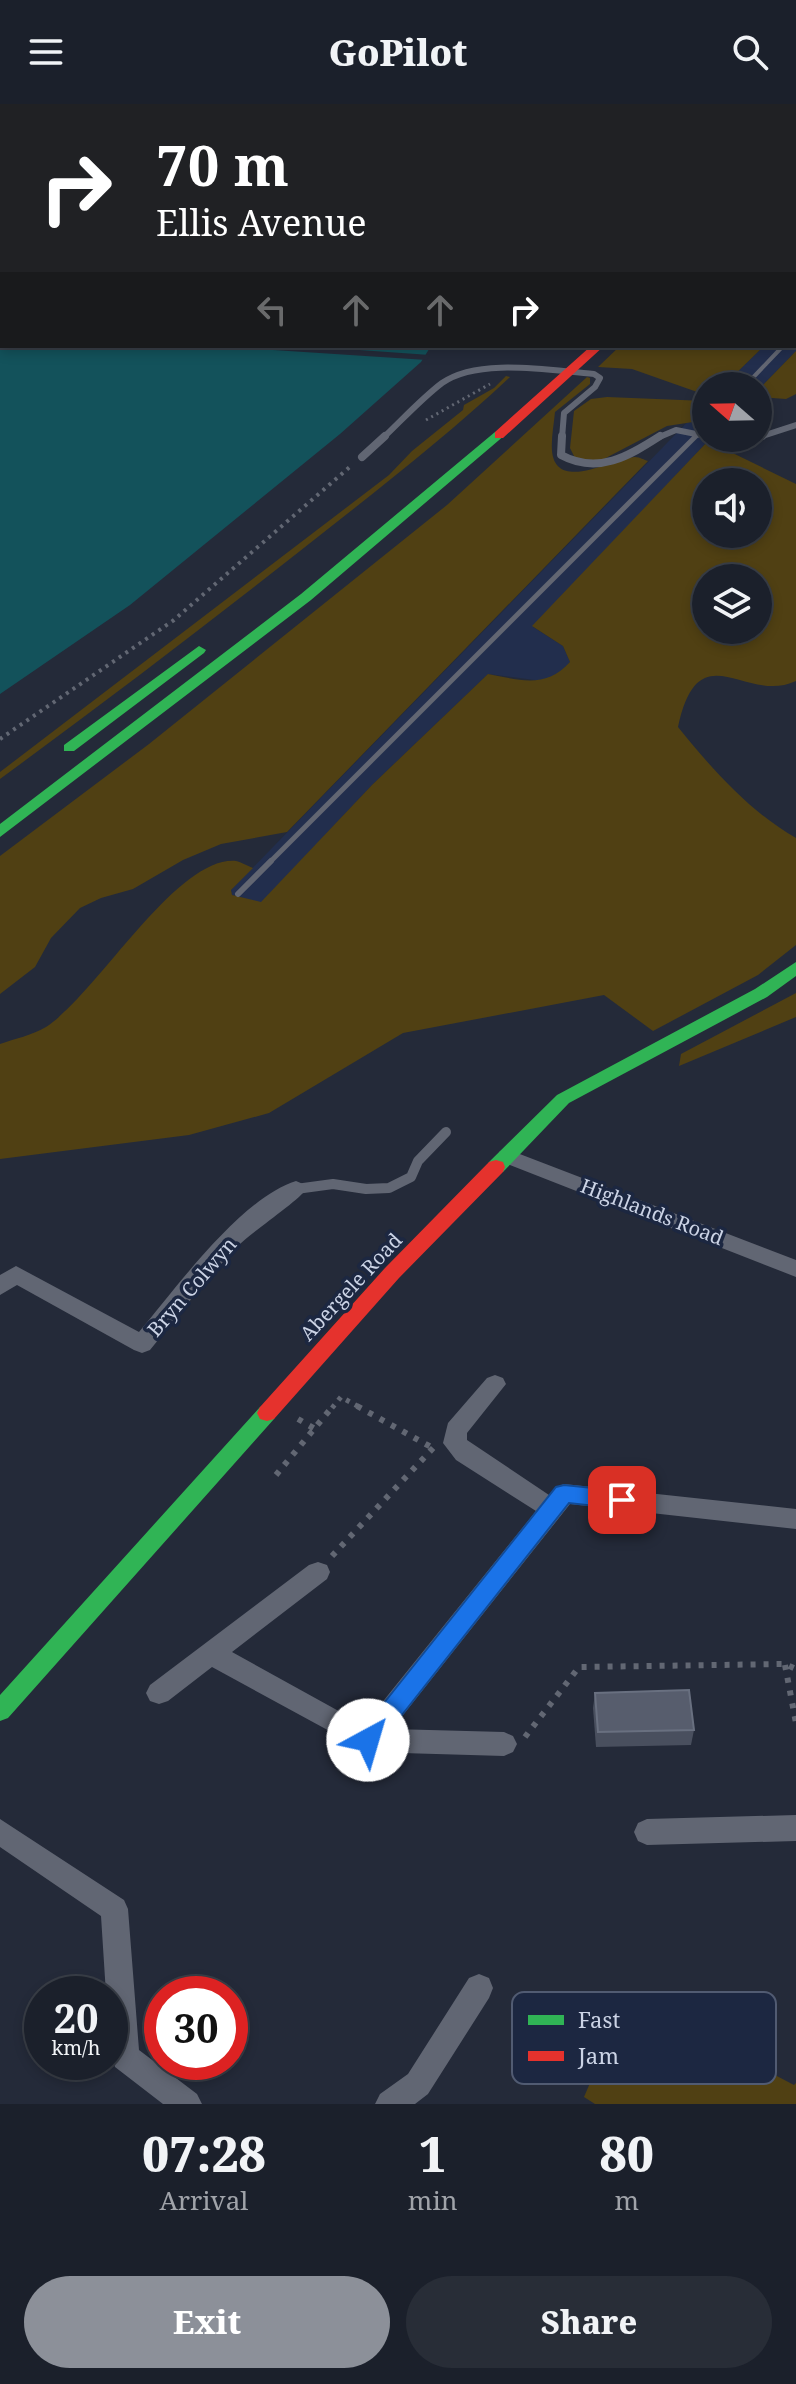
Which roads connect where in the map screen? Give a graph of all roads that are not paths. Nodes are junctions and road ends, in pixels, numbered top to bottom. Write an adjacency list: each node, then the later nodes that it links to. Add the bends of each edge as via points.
1 (594, 350): 10 (main road, via 364,549)
2 (556, 352): 3 (main road)
3 (525, 382)
4 (796, 425): 6 (lane)
5 (692, 432): 7 (lane, via 673,430 639,451 602,464 571,462 561,455 564,413 600,378 495,368 444,382)
6 (772, 434)
7 (362, 457)
8 (215, 637): 9 (main road)
9 (51, 762)
10 (0, 832)
11 (796, 968): 13 (main road, Abergele Road, via 761,993 563,1099)
12 (446, 1132): 14 (lane, via 418,1161 411,1177 389,1188 333,1184)
13 (507, 1156): 15 (street, Highlands Road); 23 (main road, Abergele Road, via 392,1273)
14 (296, 1189): 16 (street, Bryn Colwyn, via 269,1205 215,1257 142,1344 16,1274)
15 (796, 1269)
16 (0, 1287)
17 (495, 1384): 18 (street, via 456,1430 455,1443)
18 (552, 1509): 19 (street, via 564,1494); 24 (street)
19 (796, 1519)
20 (318, 1572): 21 (street)
21 (212, 1654): 22 (street); 24 (street)
22 (159, 1693)
23 (5, 1696)
24 (368, 1740): 25 (street)
25 (504, 1744)
26 (796, 1828): 28 (street)
27 (0, 1832): 30 (street, via 114,1909 125,2057)
28 (647, 1832)
29 (479, 1988): 31 (street, via 418,2084)
30 (187, 2104)
31 (390, 2104)

